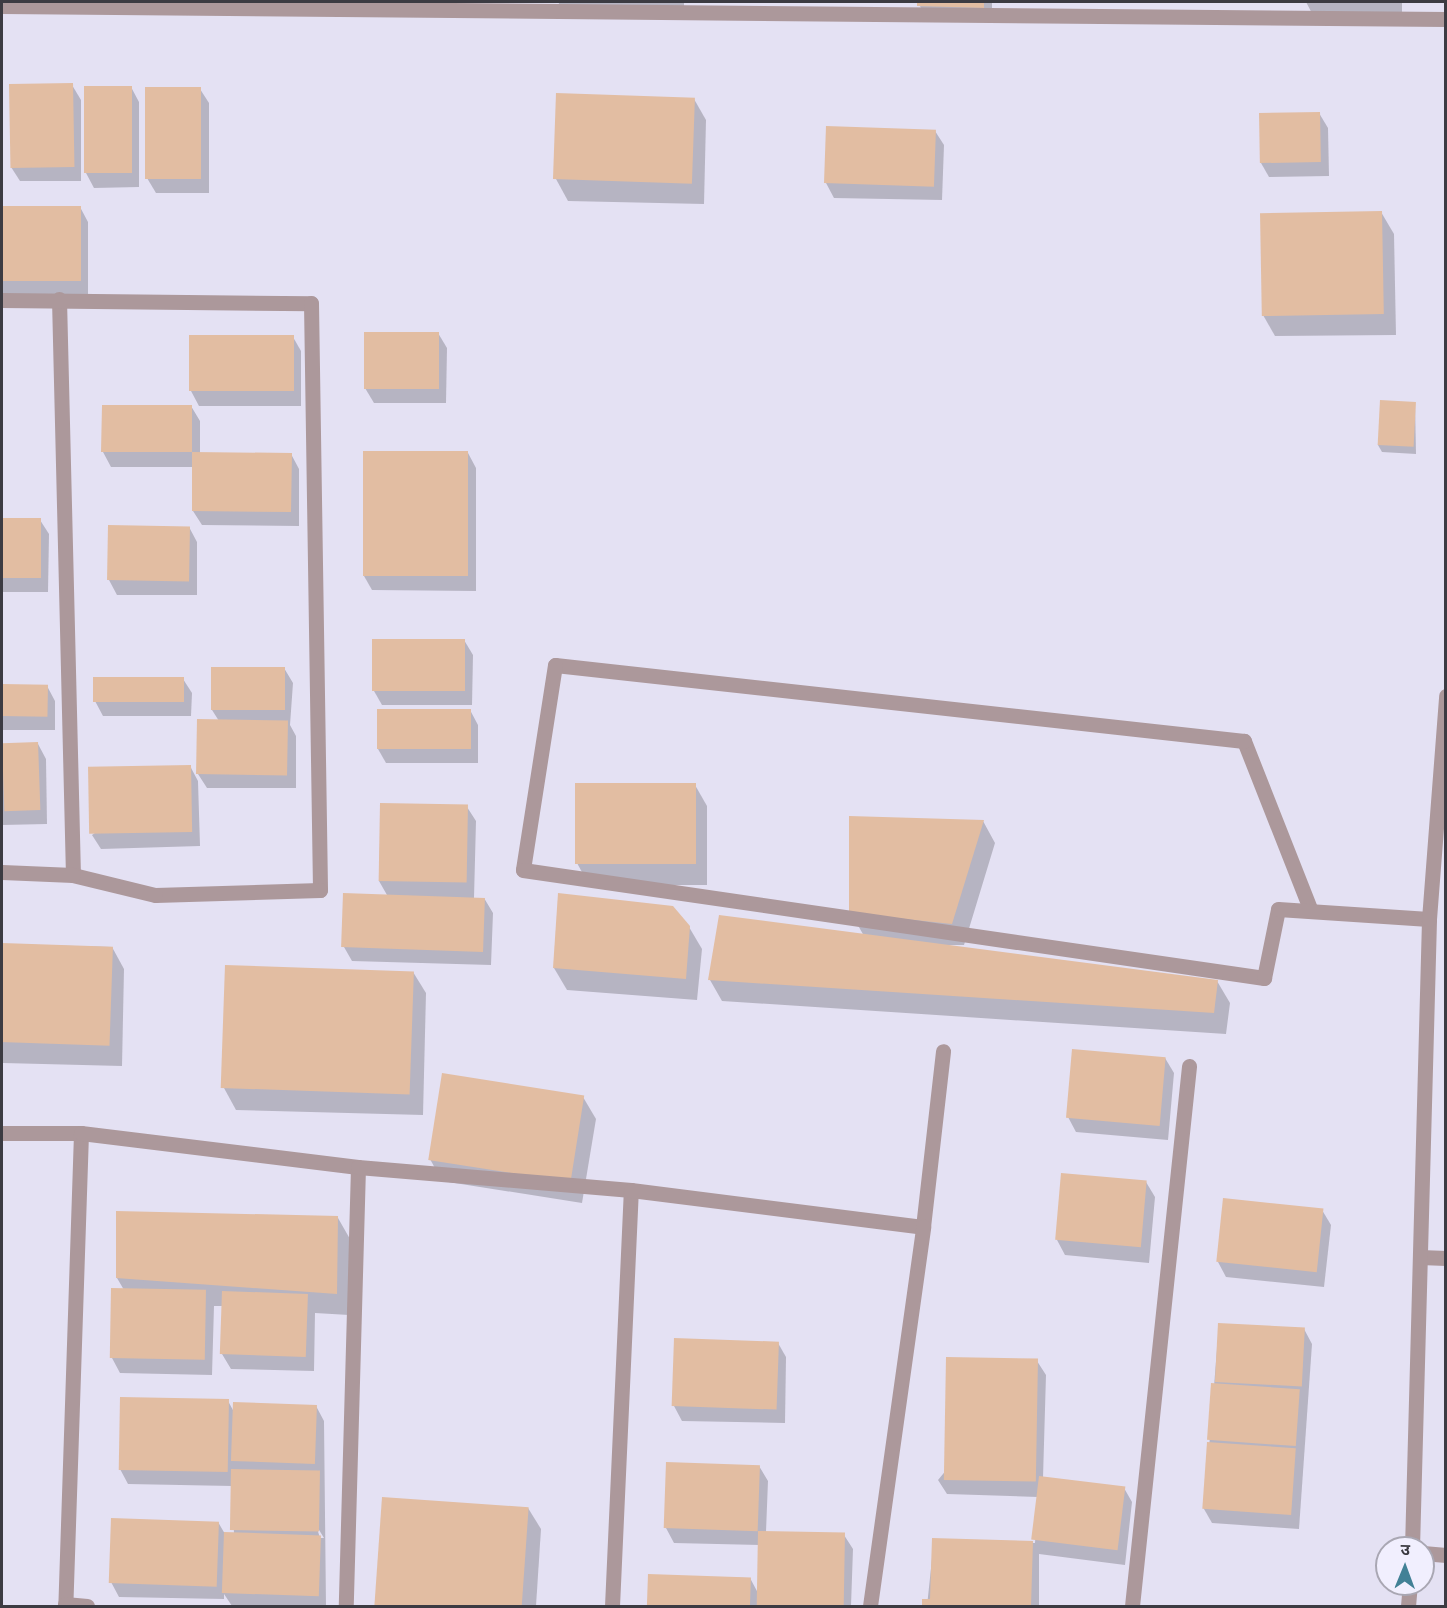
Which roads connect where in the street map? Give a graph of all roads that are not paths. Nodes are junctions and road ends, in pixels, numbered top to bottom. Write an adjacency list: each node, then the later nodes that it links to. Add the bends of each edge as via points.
1 (2, 6): 2 (street)
2 (1248, 7): 3 (street)
3 (1446, 19)
4 (59, 299): 5 (street); 8 (street); 8 (street, via 311,303 320,890 155,895)
5 (2, 300)
6 (1446, 696): 10 (street)
7 (2, 872): 8 (street)
8 (73, 875)
9 (1311, 911): 9 (street, via 1278,909 1264,978 523,870 555,665 1244,741); 10 (street)
10 (1429, 919): 18 (street)
11 (944, 1051): 17 (street)
12 (1189, 1066): 26 (street)
13 (2, 1133): 14 (street)
14 (81, 1133): 15 (street); 21 (street)
15 (358, 1167): 16 (street); 23 (street)
16 (632, 1190): 17 (street); 24 (street)
17 (923, 1227): 25 (street)
18 (1420, 1257): 19 (street); 20 (street)
19 (1446, 1258)
20 (1412, 1536)
21 (65, 1605): 22 (street)
22 (87, 1606)
23 (346, 1606)
24 (612, 1606)
25 (870, 1606)
26 (1132, 1606)

